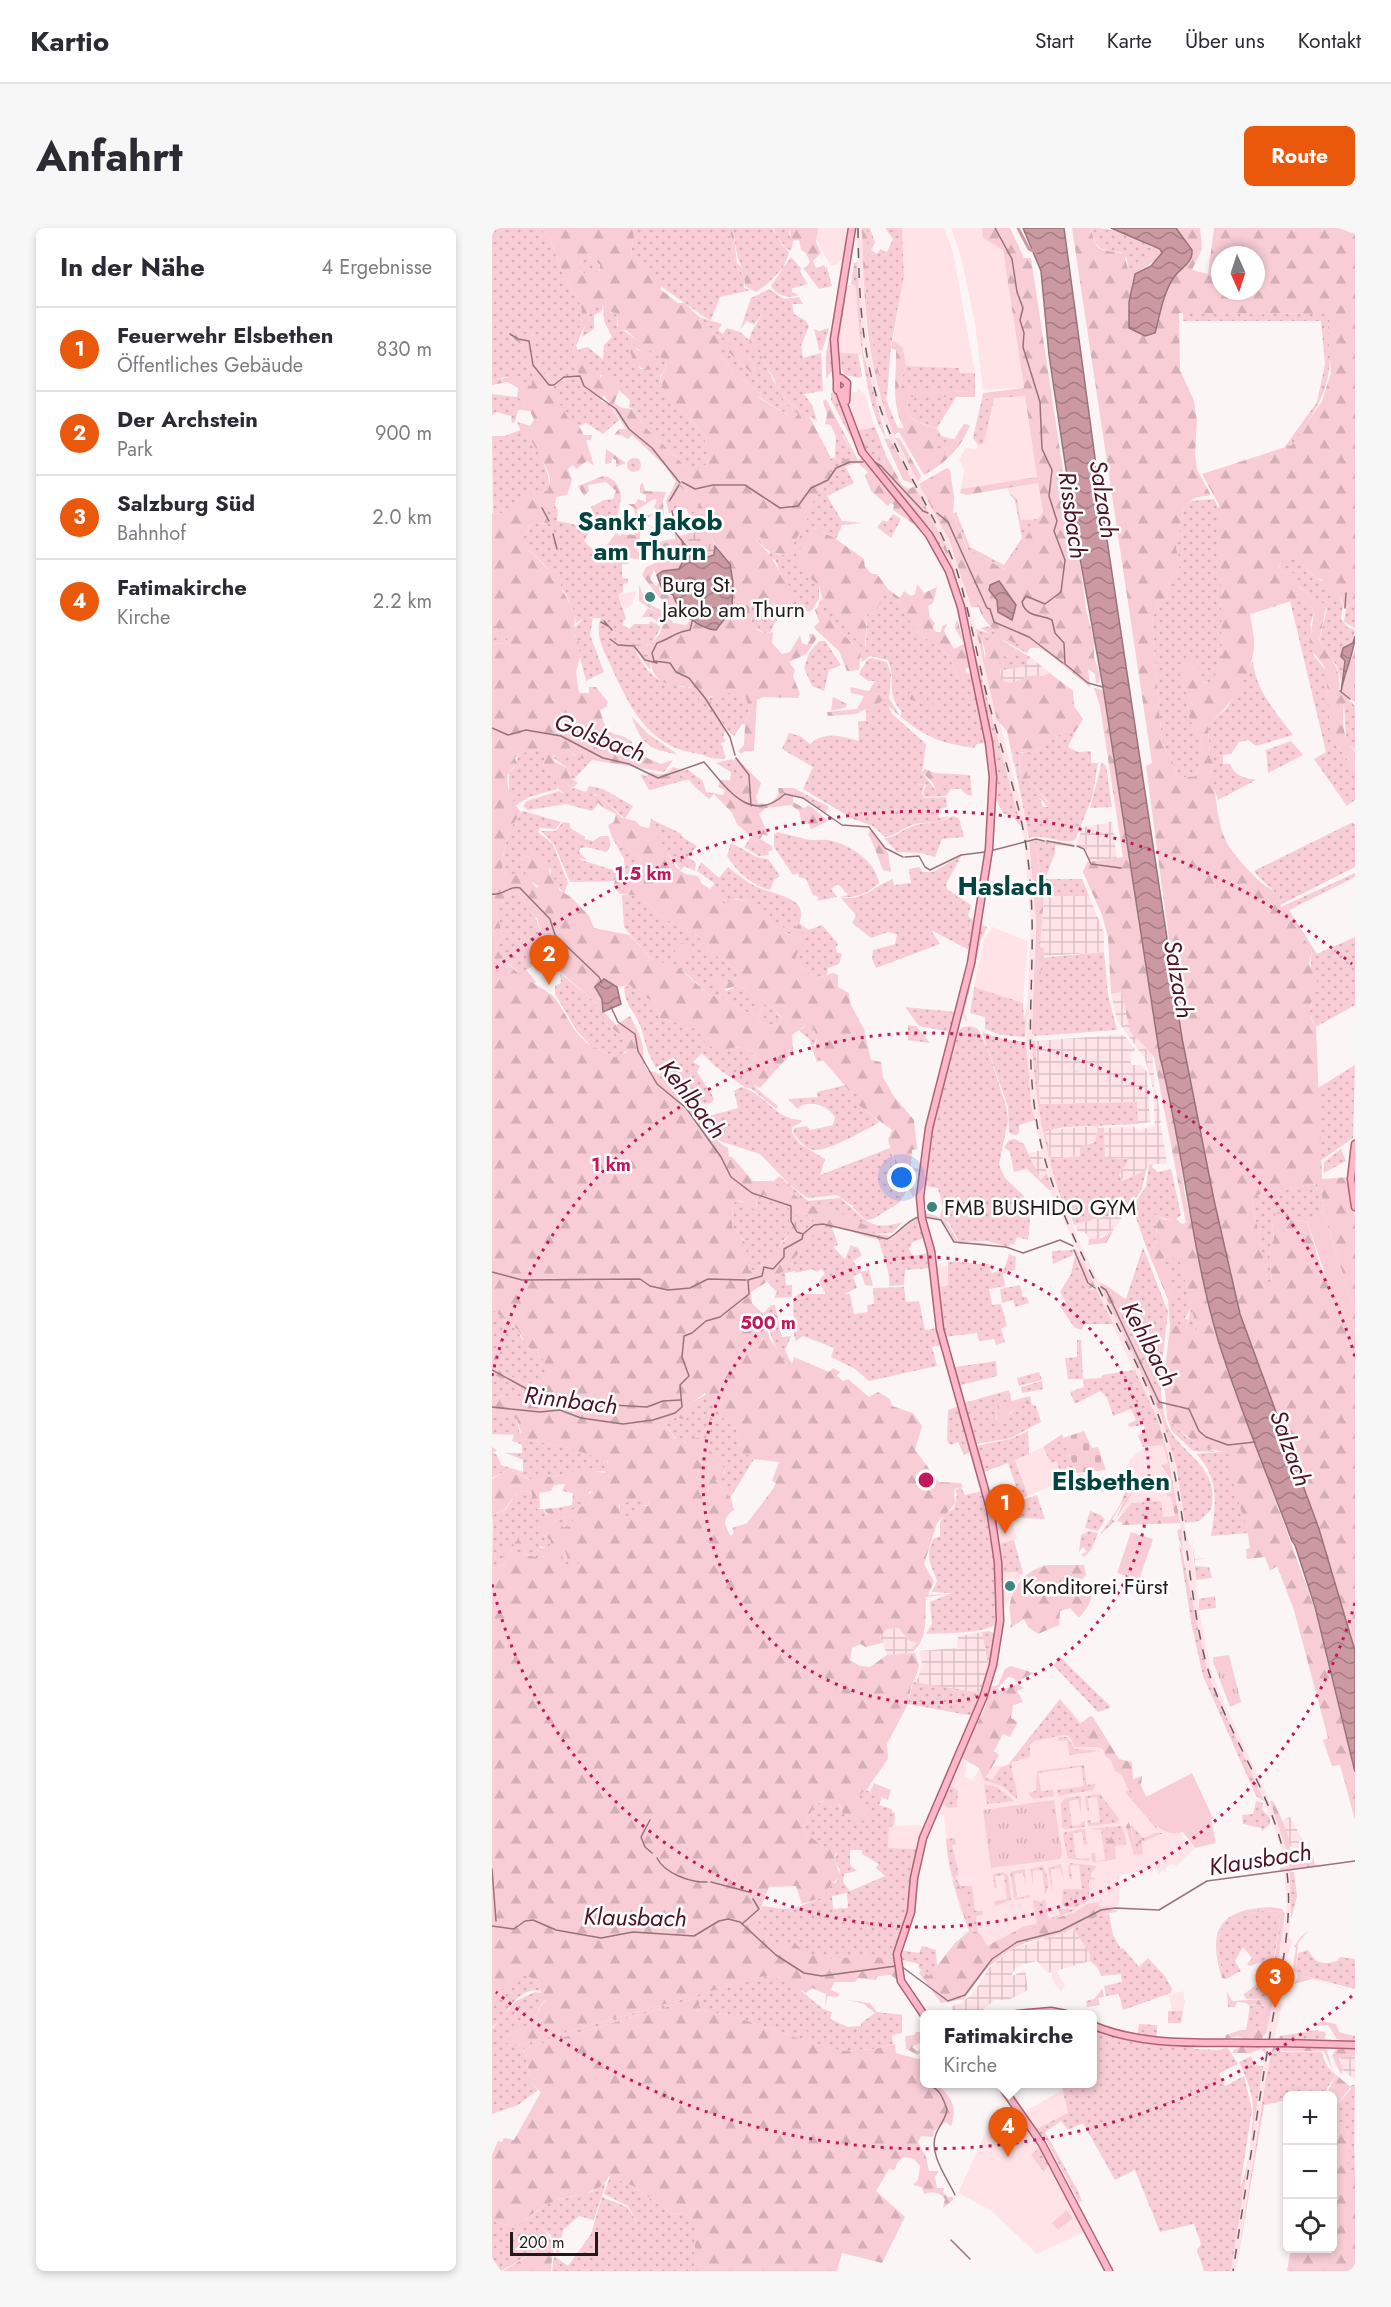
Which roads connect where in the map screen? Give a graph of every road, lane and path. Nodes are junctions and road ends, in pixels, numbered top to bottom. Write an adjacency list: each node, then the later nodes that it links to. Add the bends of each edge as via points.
1 (852, 228): 2 (main road, via 835,334)
2 (840, 380): 3 (main road, via 847,382); 4 (main road, via 835,387)
3 (846, 389): 4 (main road); 5 (main road)
4 (839, 391): 5 (main road)
5 (846, 408): 8 (main road, via 858,446 944,559 960,607 992,754 988,851 963,1000 926,1144 921,1186 922,1217 931,1251 940,1329 990,1508 1000,1611 994,1658 983,1698 942,1788 921,1846 911,1912 896,1961 901,1981)
6 (1355, 1144): 7 (main road, via 1351,1179)
7 (1355, 1207)
8 (921, 2010)
9 (1097, 2027): 10 (main road, bridge, via 1147,2040)
10 (1355, 2045)
11 (1003, 2088): 12 (main road, via 1077,2205)
12 (1109, 2271)

